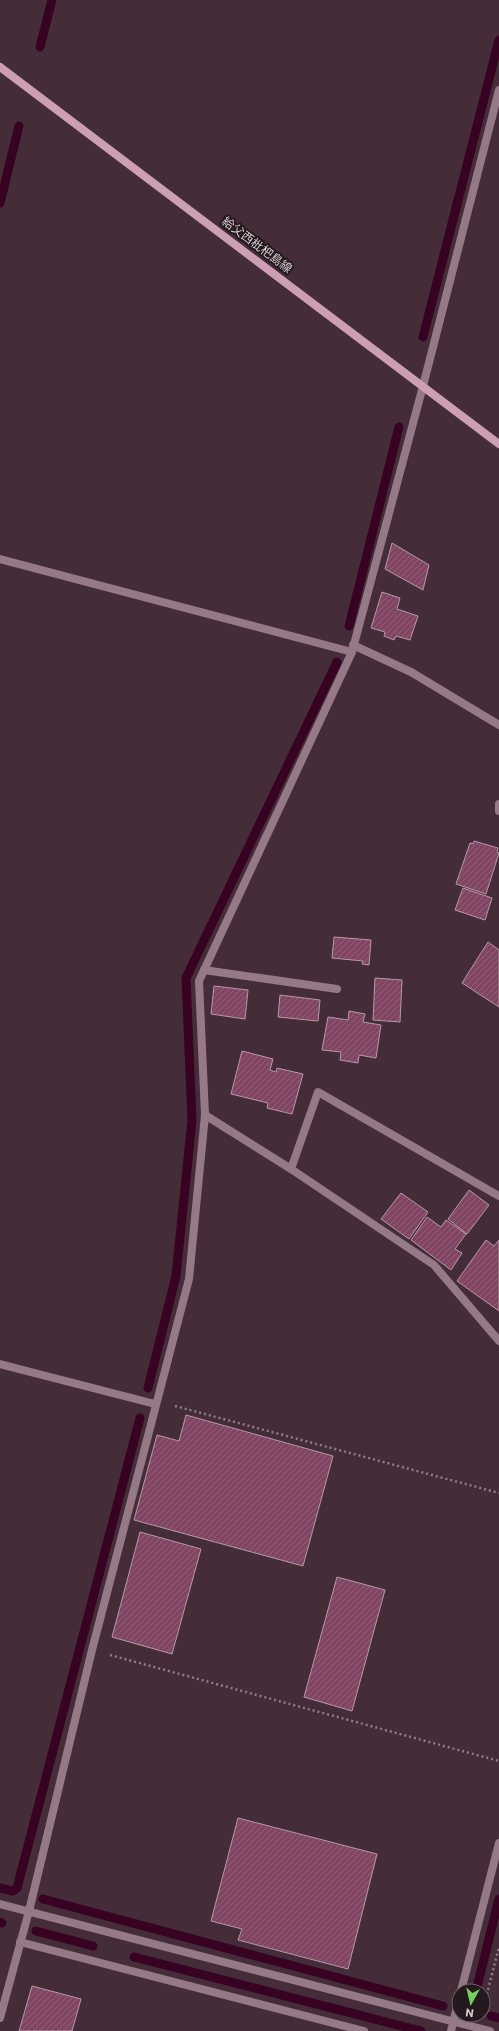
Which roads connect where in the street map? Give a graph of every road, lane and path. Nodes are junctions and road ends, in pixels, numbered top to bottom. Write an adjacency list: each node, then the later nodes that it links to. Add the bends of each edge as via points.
1 (0, 67): 3 (main road, 給父西枇杷島線)
2 (499, 90): 3 (street)
3 (423, 386): 4 (main road, 給父西枇杷島線); 6 (street)
4 (499, 444)
5 (0, 558): 6 (street)
6 (353, 648): 7 (street, via 411,672); 10 (street)
7 (499, 725)
8 (499, 804): 9 (street)
9 (499, 811)
10 (204, 970): 11 (street); 12 (street, via 199,981)
11 (337, 989)
12 (205, 1114): 13 (street); 17 (street, via 189,1279)
13 (291, 1169): 14 (street, via 318,1092); 15 (street, via 434,1265)
14 (499, 1196)
15 (499, 1340)
16 (0, 1364): 17 (street)
17 (156, 1403): 18 (path); 19 (street)
18 (499, 1493)
19 (92, 1650): 20 (path); 23 (street)
20 (499, 1760)
21 (499, 1843): 26 (street)
22 (0, 1904): 23 (street)
23 (29, 1911): 24 (street); 29 (street)
24 (20, 1942): 28 (street); 31 (street)
25 (499, 1947): 27 (path)
26 (463, 1983)
27 (490, 1983)
28 (0, 2018)
29 (451, 2021)
30 (457, 2023): 32 (street)
31 (364, 2031)
32 (490, 2031)

